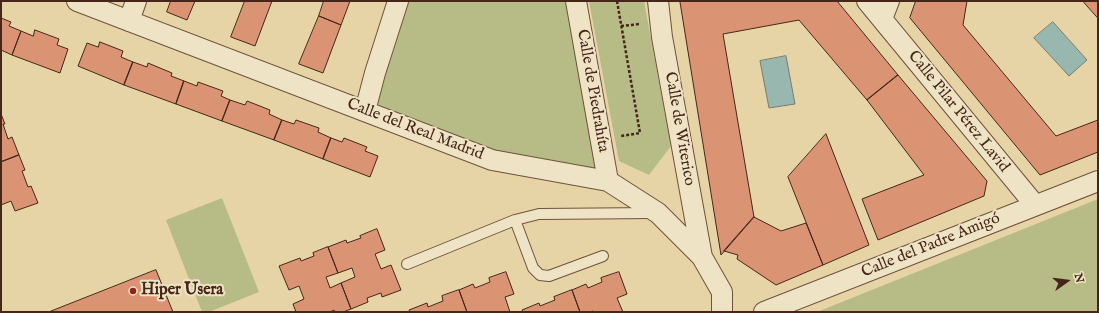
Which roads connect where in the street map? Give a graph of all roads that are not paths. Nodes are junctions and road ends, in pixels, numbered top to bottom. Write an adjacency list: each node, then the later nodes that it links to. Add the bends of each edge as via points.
1 (77, 1): 9 (street, Calle del Real Madrid)
2 (136, 1): 9 (street)
3 (398, 1): 10 (street)
4 (576, 1): 12 (street, Calle de Piedrahíta)
5 (658, 1): 17 (street, Calle de Witerico, via 662,37)
6 (867, 1): 8 (street, Calle Pilar Pérez Lavid)
7 (889, 1): 8 (street)
8 (882, 19): 13 (street, Calle Pilar Pérez Lavid)
9 (129, 21): 10 (street, Calle del Real Madrid)
10 (365, 111): 12 (street, Calle del Real Madrid, via 492,160)
11 (1098, 180): 13 (street, Calle del Padre Amigó)
12 (608, 181): 14 (street, Calle del Real Madrid)
13 (1035, 205): 20 (street, Calle del Padre Amigó)
14 (658, 213): 15 (lane, via 539,214); 17 (street, Calle del Real Madrid)
15 (515, 220): 16 (lane, via 534,268 540,275 549,276); 18 (lane)
16 (603, 256)
17 (702, 257): 19 (street, Calle del Real Madrid, via 722,292)
18 (407, 264)
19 (722, 312)
20 (764, 312)

